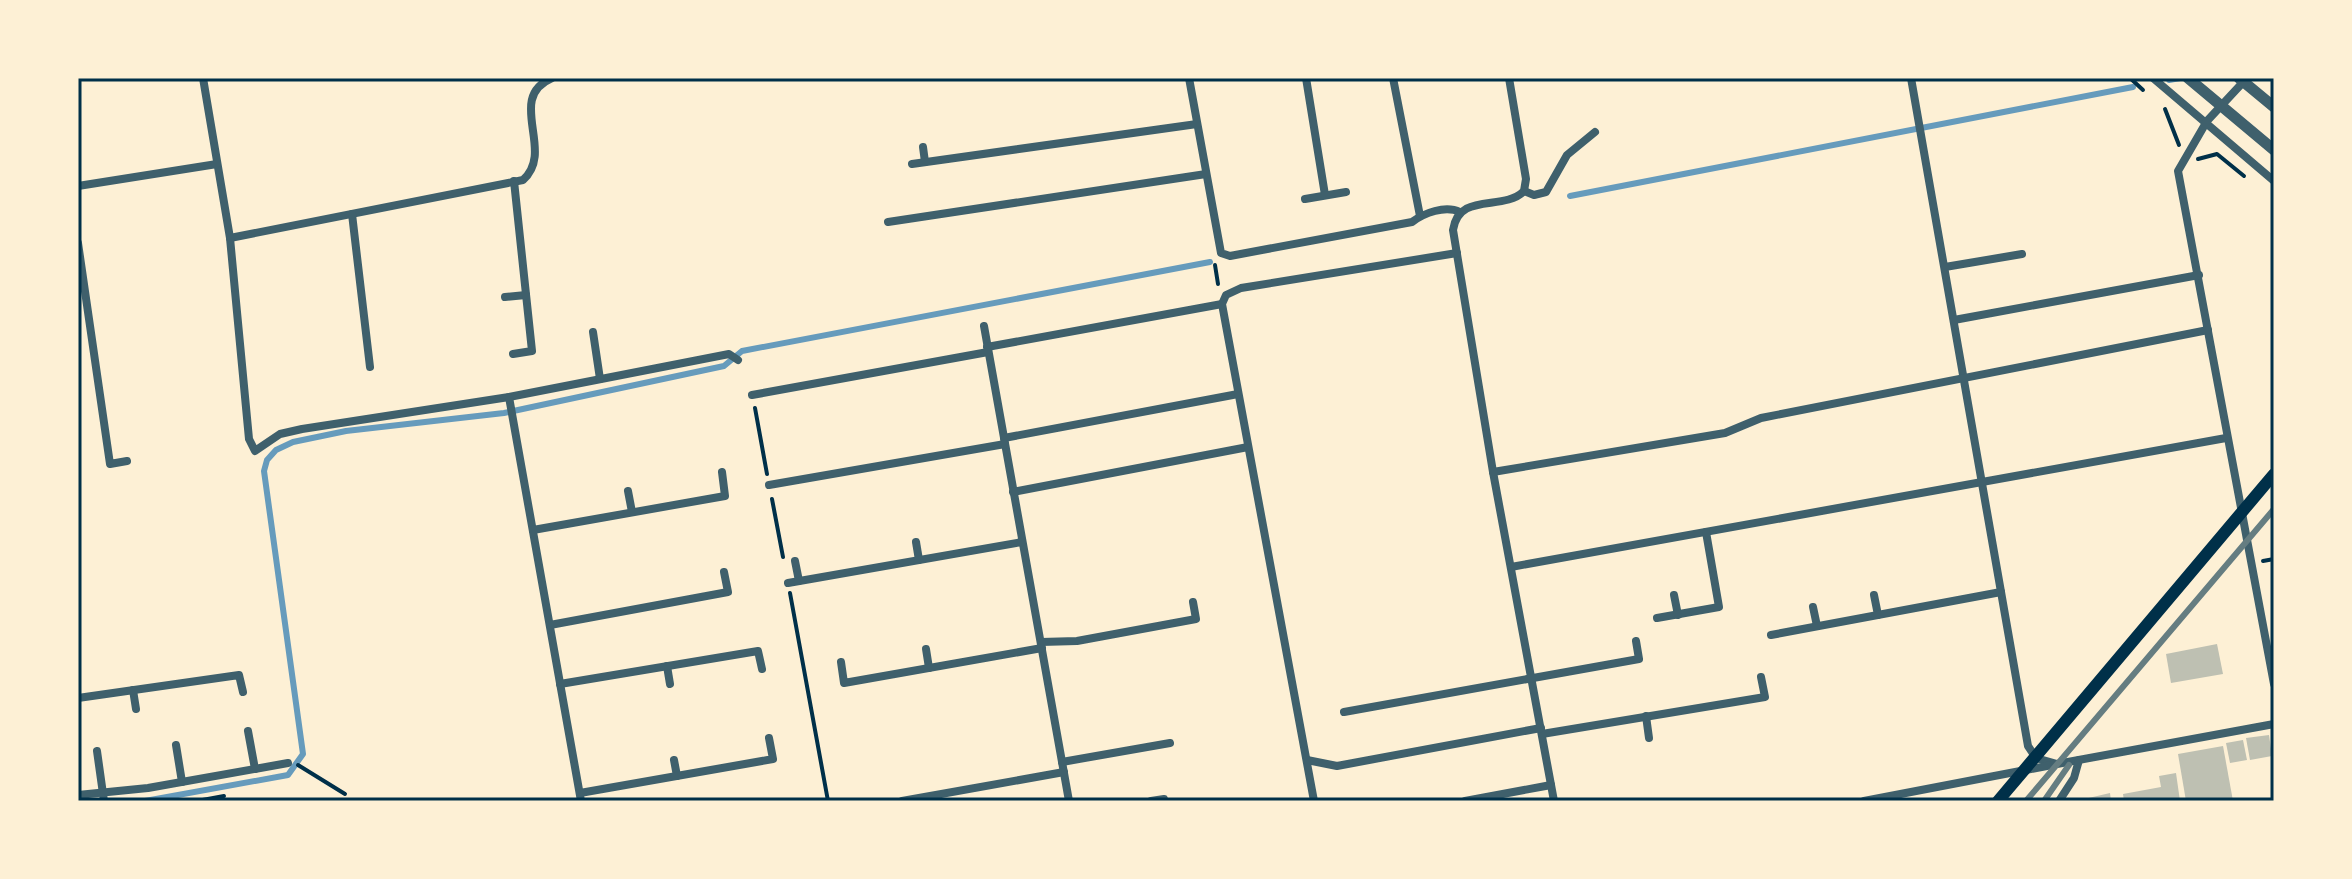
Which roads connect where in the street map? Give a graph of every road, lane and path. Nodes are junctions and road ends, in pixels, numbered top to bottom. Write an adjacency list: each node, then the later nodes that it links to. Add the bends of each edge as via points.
1 (203, 78): 19 (street)
2 (552, 78): 22 (street, via 536,86 530,97 534,170)
3 (1189, 78): 14 (street)
4 (1306, 78): 27 (street)
5 (1393, 78): 31 (street)
6 (1509, 78): 25 (street)
7 (1911, 78): 38 (street)
8 (2153, 78): 13 (street)
9 (2188, 78): 17 (street)
10 (2239, 78): 12 (street)
11 (2247, 78): 13 (street)
12 (2274, 107)
13 (2207, 121): 23 (street); 39 (street, via 2178,171)
14 (1197, 124): 18 (street); 21 (street)
15 (1595, 132): 25 (street, via 1567,155 1546,192)
16 (923, 147): 18 (street)
17 (2274, 150)
18 (925, 162): 20 (street)
19 (217, 164): 24 (street); 33 (street)
20 (912, 164)
21 (1206, 174): 32 (street); 35 (street)
22 (514, 181): 30 (street); 40 (street)
23 (2274, 181)
24 (78, 186)
25 (1524, 191): 29 (street)
26 (1346, 192): 27 (street)
27 (1325, 195): 28 (street)
28 (1305, 199)
29 (1460, 212): 31 (street); 36 (street, via 1453,230)
30 (352, 214): 33 (street); 51 (street)
31 (1420, 216): 35 (street, via 1412,222 1276,248)
32 (888, 222)
33 (230, 238): 56 (street, via 249,439 255,451 291,431)
34 (78, 243): 60 (street, via 110,464)
35 (1221, 253): 41 (path, via 1214,258 1219,287)
36 (1457, 253): 41 (street, via 1241,288); 62 (street)
37 (2022, 254): 38 (street)
38 (1945, 267): 44 (street)
39 (2199, 275): 44 (street); 46 (street)
40 (526, 295): 42 (street); 49 (street, via 532,351)
41 (1226, 295): 43 (street)
42 (505, 297)
43 (1222, 304): 48 (street); 54 (street)
44 (1954, 320): 52 (street)
45 (984, 326): 48 (street)
46 (2208, 330): 52 (street); 57 (street)
47 (593, 332): 53 (street)
48 (988, 350): 55 (street); 58 (street)
49 (513, 354)
50 (738, 360): 53 (street, via 729,354)
51 (370, 367)
52 (1965, 378): 62 (street, via 1761,418 1725,433); 64 (street)
53 (600, 379): 56 (street)
54 (1238, 394): 58 (street); 59 (street)
55 (752, 395)
56 (510, 399): 70 (street)
57 (2226, 438): 64 (street); 69 (street)
58 (1004, 441): 65 (street); 67 (street)
59 (1248, 447): 67 (street); 119 (street)
60 (127, 461)
61 (722, 472): 68 (street, via 725,496)
62 (1493, 472): 76 (street)
63 (2274, 474): 69 (main road)
64 (1981, 482): 71 (street); 80 (street)
65 (769, 485)
66 (628, 491): 68 (street)
67 (1013, 492): 73 (street)
68 (632, 512): 70 (street)
69 (2241, 514): 102 (street); 117 (main road)
70 (533, 530): 88 (street)
71 (1706, 532): 76 (street); 85 (street, via 1719,607)
72 (916, 542): 74 (street)
73 (1022, 542): 74 (street); 92 (street)
74 (919, 560): 78 (street)
75 (795, 561): 78 (street)
76 (1511, 567): 98 (street)
77 (724, 572): 88 (street, via 728,592)
78 (799, 581): 79 (street)
79 (788, 583)
80 (2001, 592): 86 (street); 117 (street, via 2028,746)
81 (1674, 595): 85 (street)
82 (1874, 595): 86 (street)
83 (1193, 602): 92 (street, via 1196,619)
84 (1813, 607): 89 (street)
85 (1678, 615): 87 (street)
86 (1878, 615): 89 (street)
87 (1657, 618)
88 (550, 625): 100 (street)
89 (1817, 626): 90 (street)
90 (1771, 635)
91 (1636, 641): 98 (street, via 1639,659)
92 (1041, 645): 96 (street); 121 (street)
93 (926, 649): 96 (street)
94 (841, 662): 96 (street, via 844,683)
95 (667, 666): 97 (street, via 758,651); 100 (street); 101 (street)
96 (929, 668)
97 (762, 669)
98 (1532, 677): 107 (street); 111 (street)
99 (1761, 677): 108 (street, via 1765,697)
100 (560, 684): 135 (street)
101 (670, 684)
102 (2274, 684)
103 (133, 690): 104 (street, via 239,675); 105 (street); 106 (street)
104 (243, 692)
105 (78, 698)
106 (136, 709)
107 (1344, 712)
108 (1646, 716): 111 (street); 113 (street)
109 (2274, 724): 120 (street)
110 (248, 731): 125 (street)
111 (1541, 731): 119 (street, via 1337,766); 130 (street)
112 (769, 738): 128 (street, via 773,759)
113 (1649, 738)
114 (1170, 743): 121 (street)
115 (176, 745): 129 (street)
116 (97, 751): 134 (street)
117 (2036, 758): 123 (street); 126 (main road)
118 (674, 760): 128 (street)
119 (1307, 760): 141 (street)
120 (2079, 760): 123 (street); 146 (street)
121 (1062, 762): 127 (street)
122 (288, 763): 125 (street)
123 (2057, 764): 126 (street)
124 (305, 768): 131 (path)
125 (255, 769): 129 (street)
126 (2024, 771): 144 (street); 145 (main road)
127 (1064, 772): 138 (street); 139 (street)
128 (677, 776): 135 (street)
129 (182, 782): 134 (street)
130 (1551, 785): 142 (street); 143 (street)
131 (345, 794)
132 (78, 795): 134 (street)
133 (224, 796): 136 (path)
134 (104, 797)
135 (581, 797)
136 (201, 799)
137 (1164, 799): 140 (street)
138 (902, 801)
139 (1069, 801)
140 (1151, 801)
141 (1314, 801)
142 (1465, 801)
143 (1554, 801)
144 (1864, 801)
145 (1998, 801)
146 (2059, 801)

